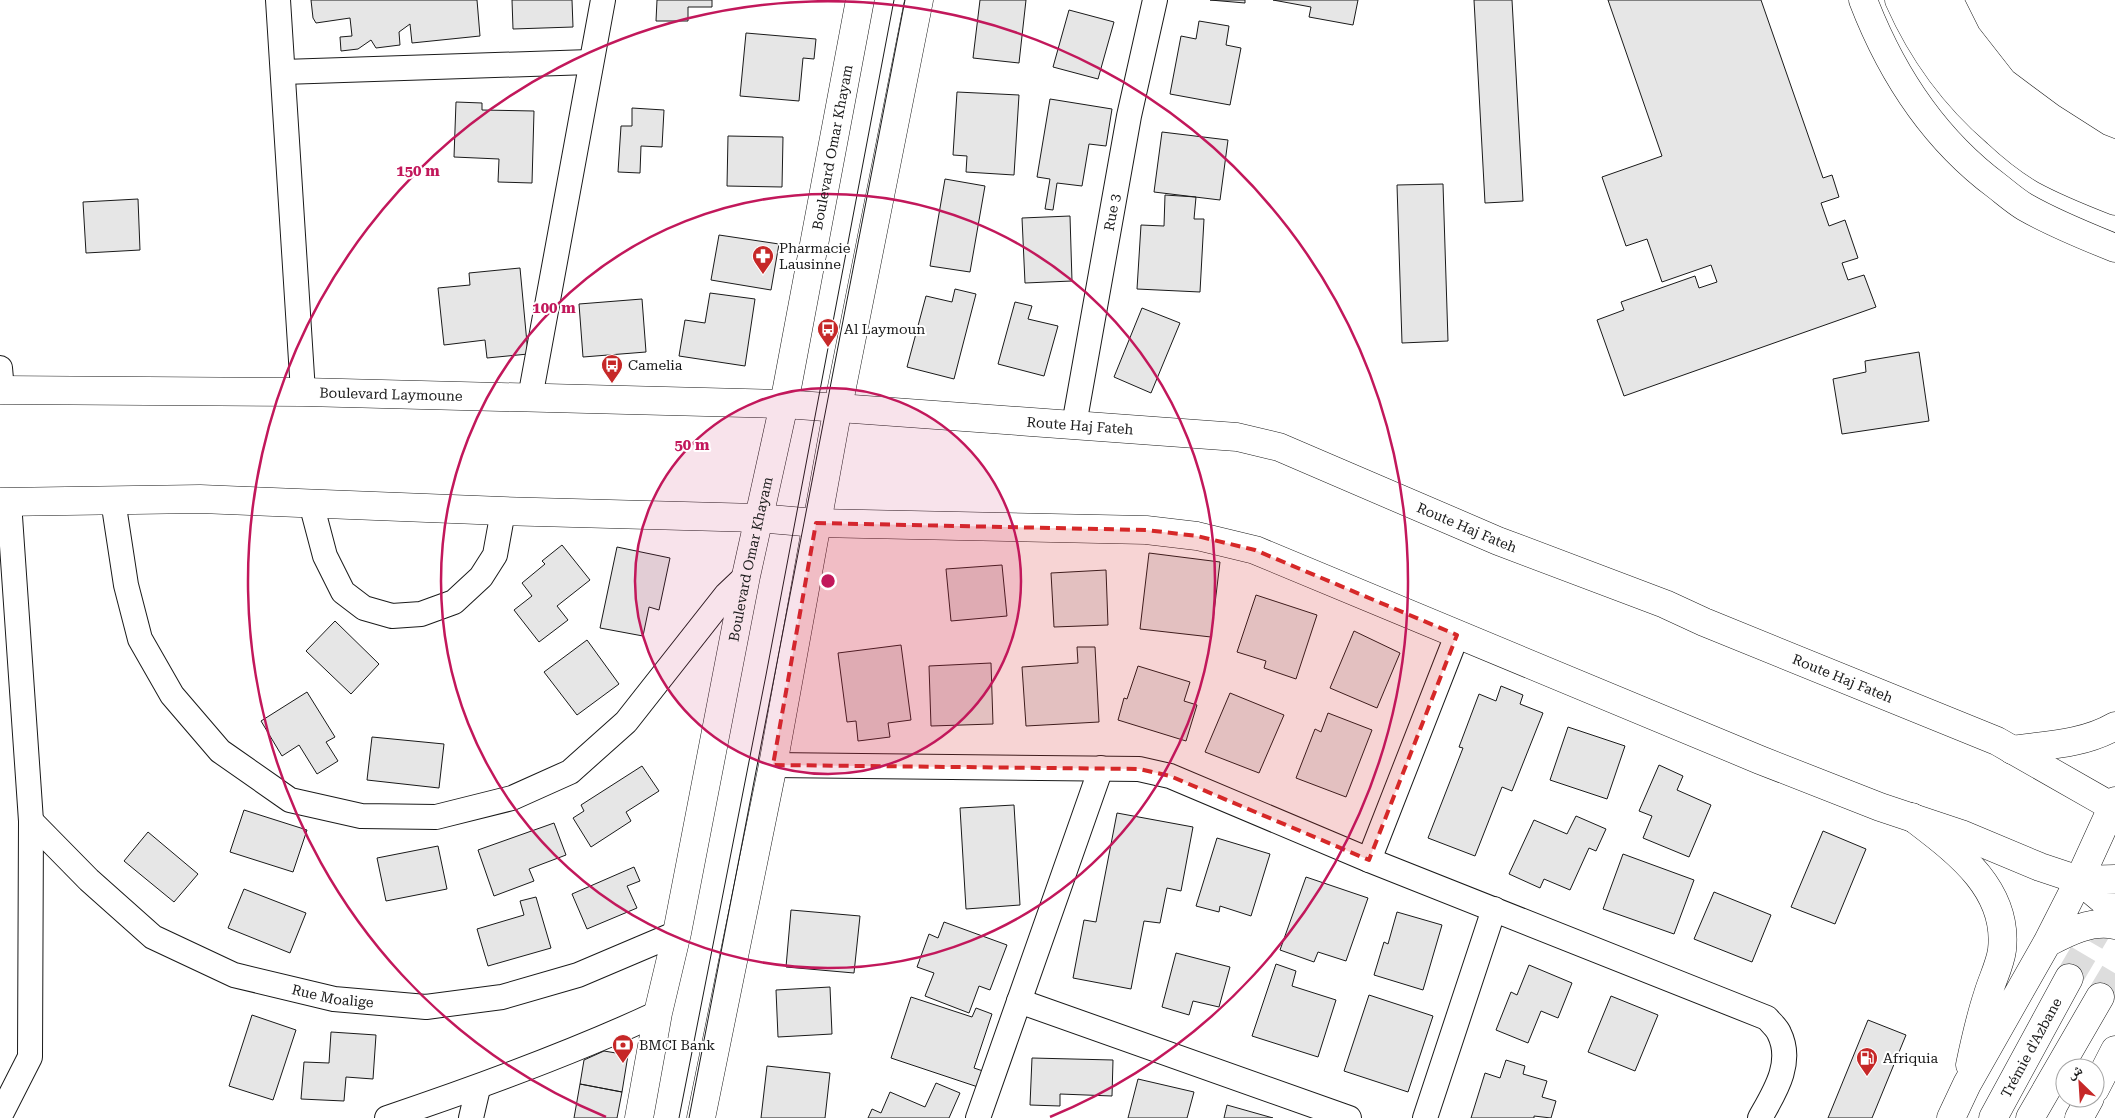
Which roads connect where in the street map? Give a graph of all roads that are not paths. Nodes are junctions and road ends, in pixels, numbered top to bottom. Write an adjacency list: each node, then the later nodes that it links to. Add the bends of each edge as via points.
1 (278, 0): 11 (street)
2 (603, 0): 10 (street)
3 (860, 0): 19 (main road, Boulevard Omar Khayam)
4 (919, 0): 20 (main road)
5 (1156, 0): 21 (street, Rue 3, via 1129,116)
6 (1864, 0): 15 (main road, via 1878,38 1902,81 1937,129 1976,170 2024,206)
7 (1899, 0): 14 (main road, via 1913,31 1942,76 1975,114 2045,170)
8 (1923, 0): 13 (main road, via 1934,25 1959,62 1996,105 2053,150)
9 (1949, 0): 12 (main road, via 1967,36 2003,82 2050,118 2097,147)
10 (590, 62): 11 (street); 18 (street)
11 (283, 72): 17 (street)
12 (2115, 154)
13 (2115, 180)
14 (2115, 201)
15 (2115, 248)
16 (1, 382): 17 (main road, Boulevard Laymoune)
17 (302, 392): 18 (main road, Boulevard Laymoune)
18 (530, 398): 19 (main road, Boulevard Laymoune)
19 (784, 404): 20 (main road, Route Haj Fateh); 26 (main road, Boulevard Omar Khayam)
20 (838, 407): 21 (main road, Route Haj Fateh); 27 (main road)
21 (1074, 425): 31 (main road, Route Haj Fateh, via 1237,437 1279,447 1498,541 1664,604)
22 (113, 500): 23 (main road); 24 (main road); 28 (street, via 126,585 140,639 172,695 220,751 290,800 361,816 436,817 512,798 570,772 626,722 726,595)
23 (5, 502): 36 (street)
24 (311, 503): 25 (main road); 25 (street, via 325,556 343,592 364,608 392,616 421,614 454,602 481,578 495,555)
25 (502, 511): 26 (main road)
26 (758, 518): 27 (main road); 28 (main road, Boulevard Omar Khayam)
27 (816, 523): 29 (main road, via 1146,530 1197,536 1255,550); 32 (main road)
28 (746, 576): 43 (main road, Boulevard Omar Khayam)
29 (1457, 635): 35 (main road, via 1760,760); 37 (street)
30 (2115, 726): 31 (main road, via 2078,741)
31 (2012, 750): 34 (main road, Route Haj Fateh)
32 (773, 765): 33 (street); 58 (main road)
33 (1101, 768): 37 (street, via 1138,769 1170,776); 47 (street)
34 (2114, 806): 39 (main road)
35 (1912, 817): 39 (main road); 51 (main road, via 1968,863 1991,892 2001,924 2002,951 1978,1026)
36 (31, 821): 43 (street, Rue Moalige, via 89,880 153,937 234,975 334,999 426,1007 502,997 578,975); 53 (street, via 30,1057)
37 (1369, 860): 40 (street)
38 (2115, 879): 39 (main road)
39 (2079, 880): 41 (main road); 44 (main road)
40 (1494, 909): 61 (street); 62 (street, via 1767,1018 1779,1033 1784,1051 1781,1080)
41 (2115, 910)
42 (2115, 925): 44 (main road, via 2080,928)
43 (677, 932): 48 (main road, Boulevard Omar Khayam)
44 (2047, 943): 51 (main road)
45 (2069, 978): 64 (main road, Trémie d'Azbane)
46 (2100, 997): 65 (main road)
47 (1019, 1001): 59 (street); 60 (street)
48 (658, 1013): 52 (street); 57 (main road, Boulevard Omar Khayam)
49 (2115, 1050): 50 (main road)
50 (2105, 1070)
51 (1967, 1084): 63 (main road)
52 (478, 1088): 55 (street); 56 (street)
53 (6, 1093): 54 (street)
54 (0, 1116)
55 (387, 1118)
56 (471, 1118)
57 (639, 1118)
58 (701, 1118)
59 (978, 1118)
60 (1349, 1118)
61 (1425, 1118)
62 (1760, 1118)
63 (1952, 1118)
64 (1993, 1118)
65 (2030, 1118)

